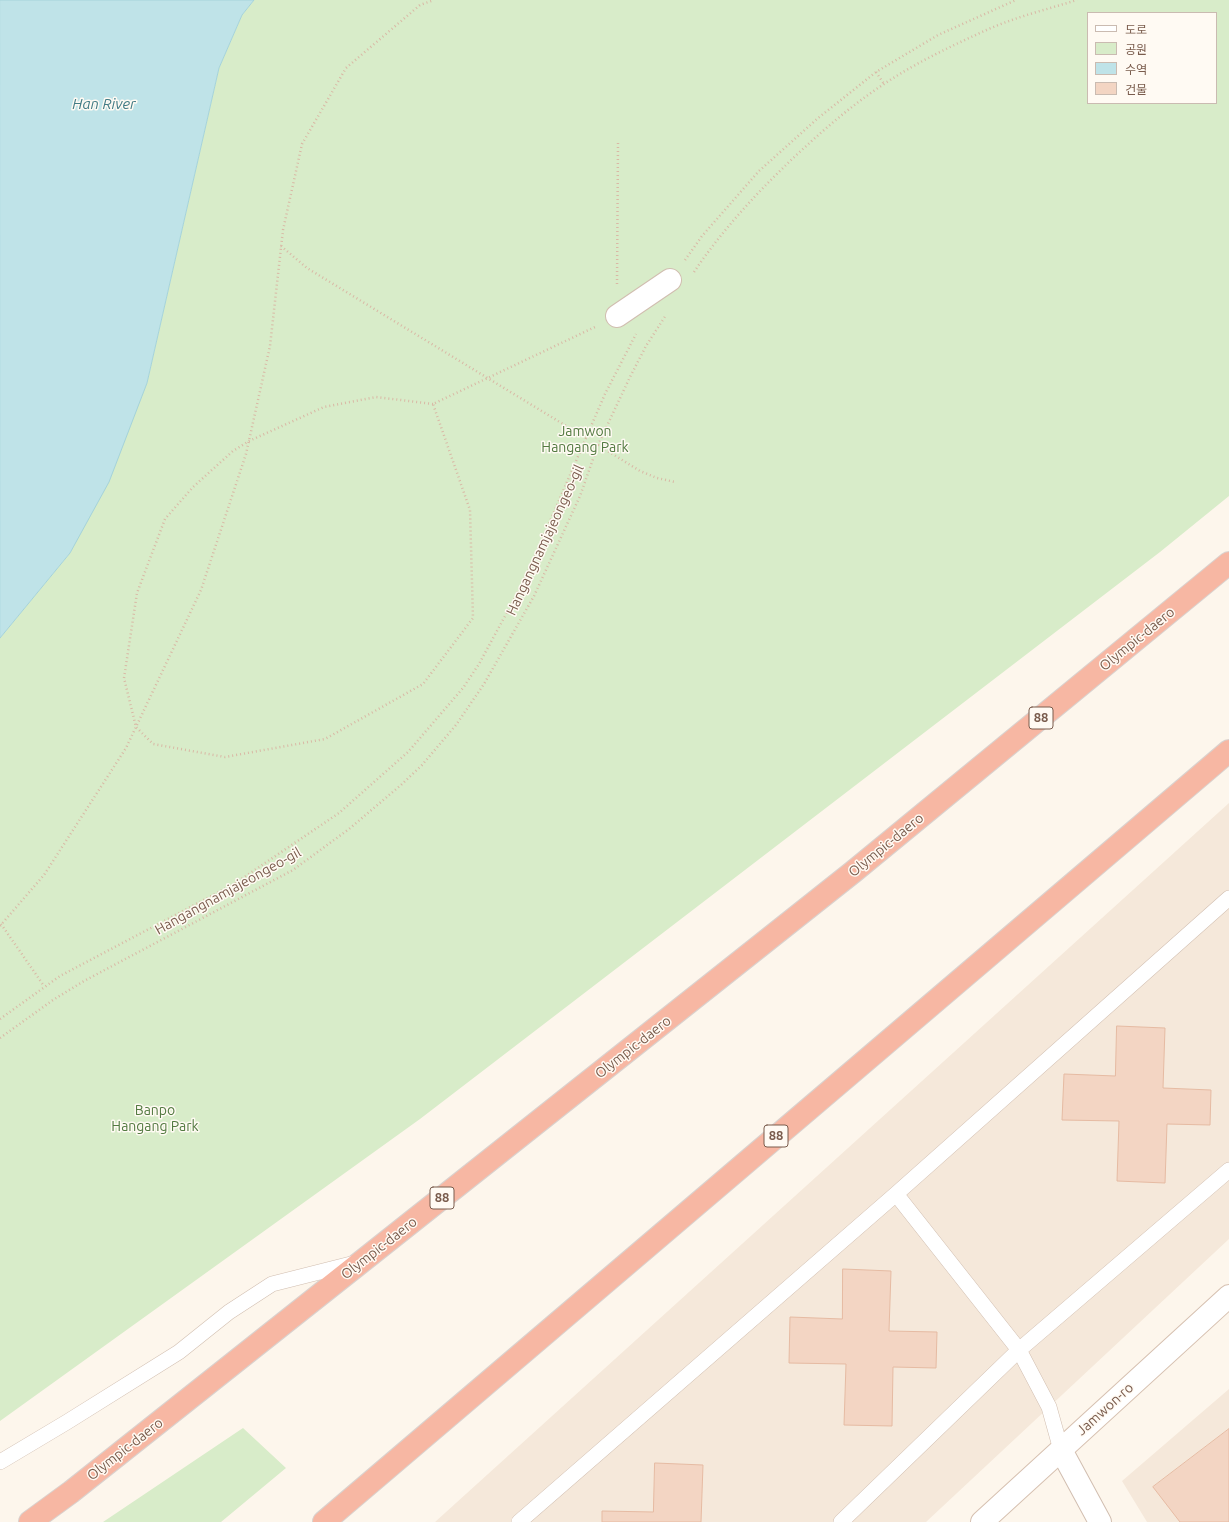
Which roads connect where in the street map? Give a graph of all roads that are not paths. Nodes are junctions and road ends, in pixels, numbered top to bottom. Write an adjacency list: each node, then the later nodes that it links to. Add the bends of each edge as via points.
1 (670, 280): 2 (main road)
2 (617, 316)
3 (1229, 563): 8 (highway, Olympic-daero / 88, via 853,872)
4 (1229, 751): 14 (highway, 88)
5 (1229, 898): 7 (lane)
6 (1229, 1170): 10 (lane)
7 (896, 1194): 10 (lane); 15 (lane)
8 (362, 1261): 12 (lane, via 272,1284 229,1312 179,1352); 13 (highway, Olympic-daero / 88)
9 (1229, 1296): 11 (main road, Jamwon-ro)
10 (1019, 1350): 11 (lane, via 1049,1407); 16 (lane)
11 (1061, 1450): 17 (main road, Jamwon-ro); 18 (main road)
12 (0, 1462)
13 (30, 1522)
14 (324, 1522)
15 (519, 1522)
16 (842, 1522)
17 (982, 1522)
18 (1100, 1522)

